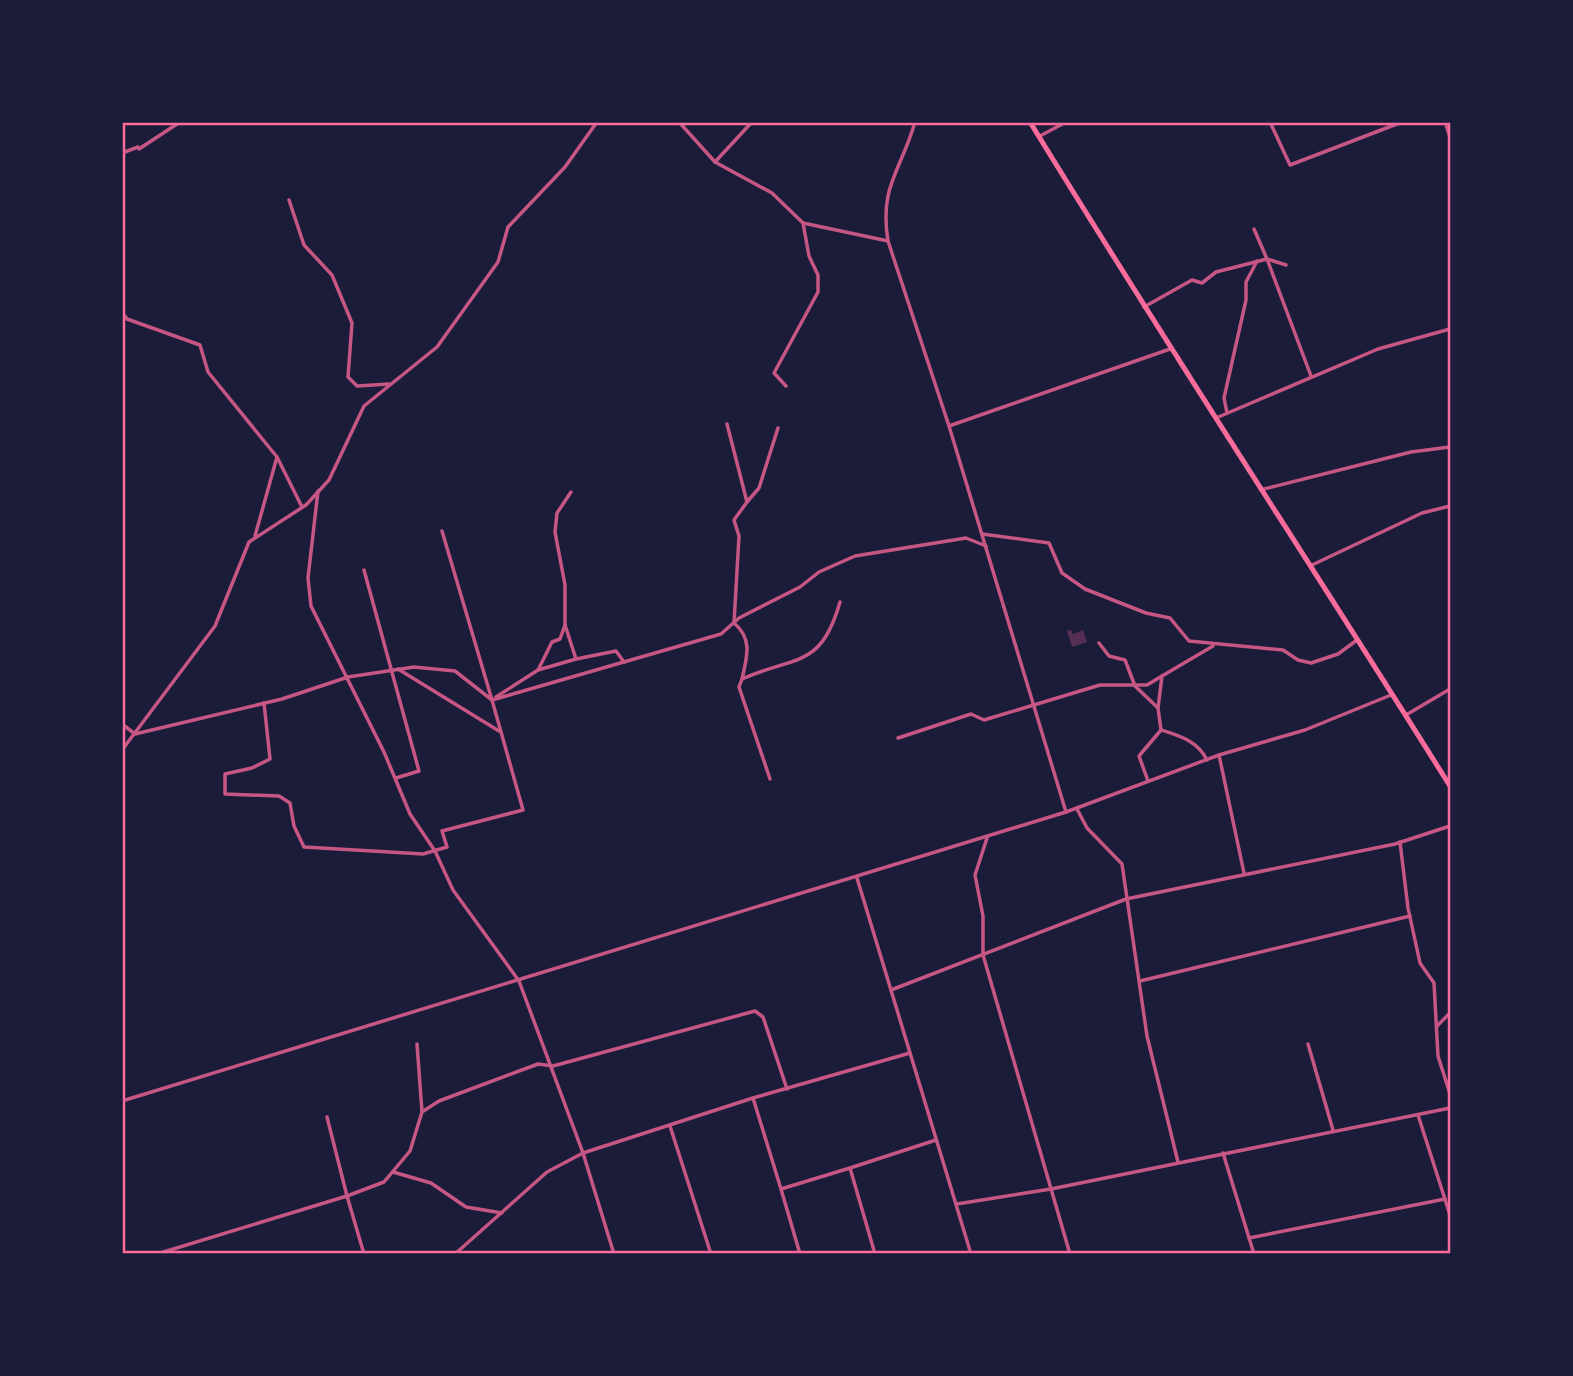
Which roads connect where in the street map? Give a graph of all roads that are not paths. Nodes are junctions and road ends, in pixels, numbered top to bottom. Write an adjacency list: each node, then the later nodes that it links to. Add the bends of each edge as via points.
1 (180, 122): 13 (street, via 139,148)
2 (597, 122): 27 (street, via 565,167 508,227 498,262 436,347)
3 (679, 122): 14 (street)
4 (752, 122): 14 (street)
5 (915, 122): 18 (street, via 886,196)
6 (1030, 122): 11 (main road)
7 (1066, 122): 11 (street)
8 (1270, 122): 9 (street, via 1290,165)
9 (1402, 122)
10 (1445, 122): 12 (street)
11 (1039, 136): 22 (main road)
12 (1451, 137)
13 (122, 152)
14 (715, 162): 16 (street, via 772,193)
15 (289, 200): 27 (street, via 304,245 332,275 352,323 348,377 357,386)
16 (803, 223): 18 (street); 28 (street, via 818,275 818,292 774,373)
17 (1254, 229): 19 (street)
18 (888, 241): 32 (street)
19 (1267, 259): 20 (street); 21 (street); 26 (street)
20 (1257, 261): 22 (street, via 1216,272 1202,283 1192,280); 29 (street, via 1246,282 1224,398)
21 (1286, 265)
22 (1144, 307): 25 (main road)
23 (122, 312): 35 (street, via 127,319 200,345 208,372)
24 (1451, 329): 26 (street, via 1378,349)
25 (1170, 349): 30 (main road); 32 (street)
26 (1311, 376): 29 (street)
27 (391, 384): 37 (street, via 364,406 329,480)
28 (786, 386)
29 (1227, 413): 30 (street)
30 (1216, 418): 36 (main road)
31 (727, 424): 39 (street)
32 (949, 426): 43 (street)
33 (779, 428): 39 (street, via 759,488)
34 (1451, 447): 36 (street, via 1411,452)
35 (277, 457): 41 (street); 44 (street)
36 (1264, 489): 46 (main road)
37 (318, 491): 41 (street); 60 (street, via 308,578 311,606)
38 (571, 492): 50 (street, via 557,513 555,532 565,585)
39 (747, 502): 49 (street, via 734,520 739,536)
40 (1451, 506): 46 (street, via 1422,513)
41 (302, 507): 44 (street)
42 (442, 531): 65 (street)
43 (982, 534): 45 (street); 53 (street, via 1049,543 1062,573 1085,589 1146,614 1170,618 1189,641)
44 (254, 538): 73 (street, via 248,542 215,626)
45 (986, 547): 49 (street, via 966,538 855,556); 67 (street)
46 (1312, 565): 51 (main road)
47 (364, 570): 57 (street)
48 (840, 602): 61 (street, via 823,645 806,657)
49 (734, 622): 55 (street, via 721,634); 61 (street, via 743,630 748,645)
50 (565, 625): 54 (street); 58 (street)
51 (1358, 639): 53 (street, via 1338,654 1311,663 1283,650); 64 (main road)
52 (1099, 643): 62 (street, via 1109,656 1125,660)
53 (1214, 645): 59 (street)
54 (576, 659): 55 (street, via 616,651); 58 (street)
55 (624, 663): 65 (street)
56 (397, 668): 57 (street); 65 (street, via 455,671); 72 (street)
57 (390, 670): 60 (street); 78 (street, via 419,771)
58 (538, 670): 65 (street)
59 (1162, 676): 62 (street); 68 (street)
60 (348, 677): 66 (street); 78 (street)
61 (742, 679): 79 (street, via 741,698)
62 (1136, 686): 67 (street, via 1100,685); 68 (street)
63 (1451, 689): 69 (street)
64 (1393, 694): 69 (main road); 76 (street, via 1305,730)
65 (492, 700): 72 (street)
66 (264, 704): 73 (street); 87 (street, via 270,759 225,774 225,794 279,796 290,803 304,846)
67 (1034, 707): 74 (street, via 984,720 971,714); 83 (street)
68 (1158, 708): 71 (street)
69 (1406, 715): 81 (main road)
70 (122, 724): 73 (street)
71 (1161, 730): 77 (street, via 1186,738); 80 (street, via 1139,756)
72 (500, 732): 87 (street, via 523,810 442,831 447,847)
73 (135, 734): 75 (street)
74 (898, 738)
75 (122, 750)
76 (1219, 755): 77 (street); 88 (street)
77 (1207, 760): 80 (street)
78 (395, 779): 87 (street, via 410,814)
79 (770, 779)
80 (1148, 782): 82 (street)
81 (1451, 786)
82 (1077, 808): 83 (street); 90 (street, via 1087,828 1122,864)
83 (1066, 812): 85 (street)
84 (1451, 826): 86 (street)
85 (988, 836): 89 (street); 92 (street, via 975,875 983,916)
86 (1400, 842): 88 (street); 91 (street)
87 (435, 851): 93 (street, via 453,890)
88 (1244, 874): 90 (street)
89 (858, 878): 93 (street); 95 (street)
90 (1126, 899): 92 (street); 94 (street)
91 (1410, 916): 94 (street); 97 (street, via 1420,963 1434,984)
92 (983, 955): 95 (street); 119 (street)
93 (519, 981): 101 (street); 105 (street)
94 (1140, 981): 115 (street, via 1147,1036)
95 (891, 990): 100 (street)
96 (1451, 1013): 97 (street)
97 (1437, 1026): 103 (street, via 1438,1056)
98 (1308, 1044): 111 (street)
99 (417, 1045): 107 (street)
100 (910, 1053): 102 (street); 112 (street)
101 (553, 1066): 102 (street, via 755,1012 763,1017); 107 (street, via 538,1064 439,1101); 113 (street)
102 (787, 1089): 104 (street)
103 (1451, 1094)
104 (753, 1098): 110 (street); 118 (street)
105 (122, 1101)
106 (1451, 1108): 108 (street)
107 (422, 1112): 117 (street, via 410,1152)
108 (1418, 1115): 111 (street); 121 (street)
109 (327, 1117): 120 (street)
110 (670, 1126): 113 (street); 130 (street)
111 (1333, 1130): 114 (street)
112 (936, 1140): 116 (street); 122 (street)
113 (583, 1153): 123 (street, via 547,1172); 129 (street)
114 (1223, 1153): 115 (street); 125 (street)
115 (1178, 1162): 119 (street)
116 (850, 1168): 118 (street); 132 (street)
117 (393, 1172): 120 (street, via 384,1182); 123 (street, via 431,1183 466,1207)
118 (781, 1189): 131 (street)
119 (1051, 1189): 122 (street); 134 (street)
120 (347, 1196): 126 (street); 127 (street)
121 (1445, 1199): 124 (street); 125 (street)
122 (957, 1205): 133 (street)
123 (502, 1213): 128 (street)
124 (1451, 1215)
125 (1250, 1238): 135 (street)
126 (157, 1254)
127 (364, 1254)
128 (455, 1254)
129 (614, 1254)
130 (711, 1254)
131 (800, 1254)
132 (875, 1254)
133 (971, 1254)
134 (1070, 1254)
135 (1254, 1254)

